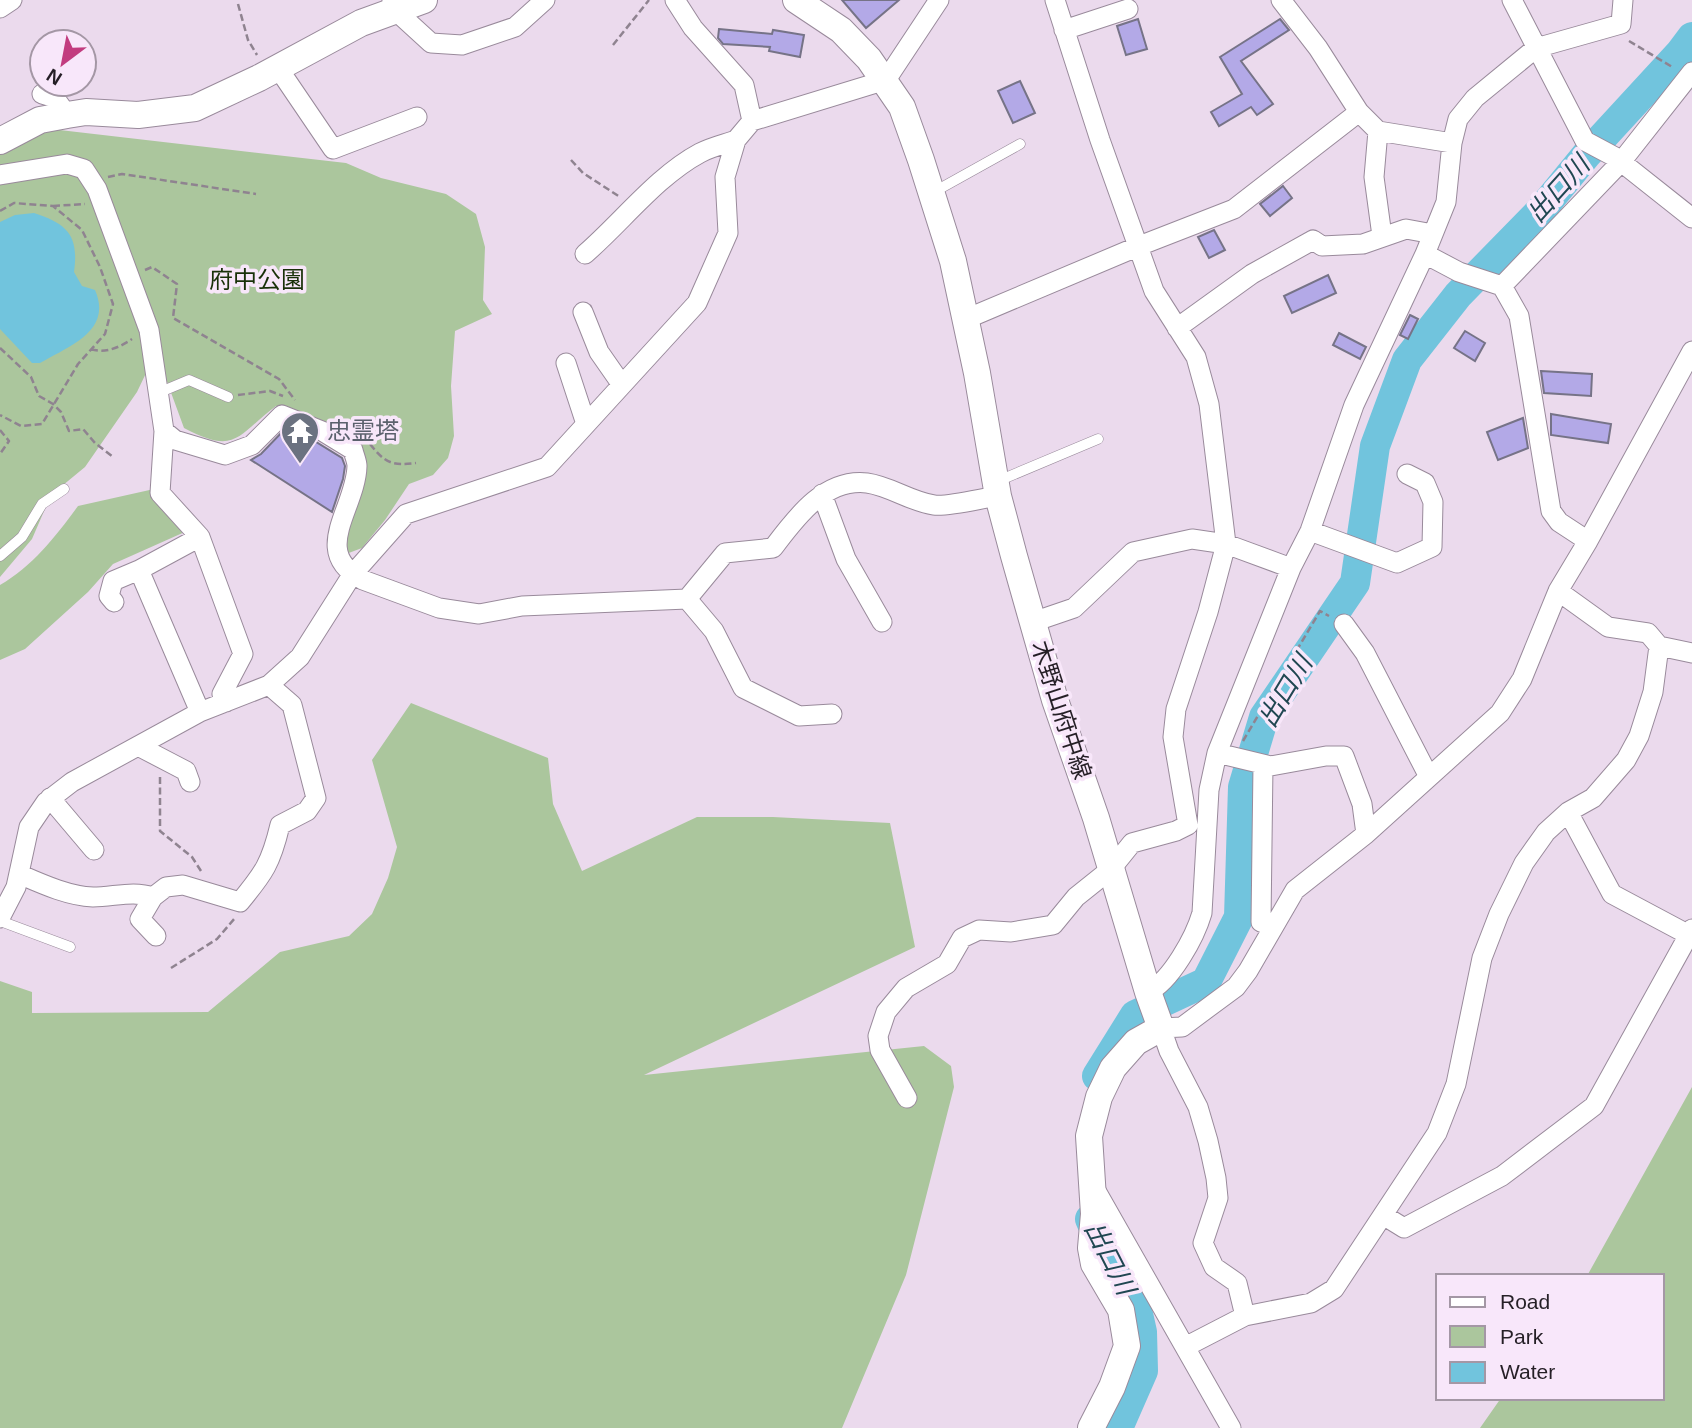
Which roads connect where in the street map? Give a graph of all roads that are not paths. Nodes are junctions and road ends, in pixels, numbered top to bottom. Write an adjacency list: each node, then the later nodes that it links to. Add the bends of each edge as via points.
1 (12, 0): 12 (street)
2 (424, 0): 11 (main road)
3 (545, 0): 11 (street, via 515,27 462,45 432,43)
4 (675, 0): 23 (street, via 693,28 744,85)
5 (796, 0): 18 (main road, 木野山府中線, via 841,30)
6 (939, 0): 18 (street)
7 (1055, 0): 14 (street)
8 (1281, 0): 20 (street)
9 (1512, 0): 15 (street)
10 (1623, 0): 15 (street, via 1621,24)
11 (394, 5): 16 (main road)
12 (0, 8)
13 (1128, 9): 14 (street)
14 (1064, 30): 35 (street)
15 (1536, 48): 27 (street, via 1475,98 1458,118); 29 (street, via 1585,141)
16 (273, 71): 21 (main road, via 195,108 138,115); 22 (street, via 333,149)
17 (1690, 75): 29 (street)
18 (886, 80): 23 (street); 31 (main road, 木野山府中線, via 902,107)
19 (55, 98): 21 (street)
20 (1359, 112): 24 (street); 35 (street, via 1234,209)
21 (67, 115): 26 (main road, via 40,120)
22 (417, 117)
23 (752, 121): 25 (street)
24 (1378, 131): 27 (street); 34 (street, via 1374,177)
25 (736, 140): 36 (street, via 700,153 651,189); 44 (street, via 725,177 728,233 697,303)
26 (0, 141)
27 (1452, 143): 33 (street, via 1446,202)
28 (1020, 144): 31 (lane)
29 (1618, 159): 32 (street); 38 (street)
30 (0, 175): 45 (street, via 68,164 84,169 102,203 147,324)
31 (932, 193): 40 (main road, 木野山府中線)
32 (1692, 218)
33 (1433, 234): 34 (street, via 1406,229); 37 (street)
34 (1382, 236): 41 (street, via 1363,244 1322,246 1313,240 1252,274)
35 (1139, 246): 40 (street); 41 (street, via 1154,291)
36 (586, 254)
37 (1425, 254): 38 (street, via 1459,272); 54 (street, via 1354,405)
38 (1502, 286): 56 (street, via 1519,316 1551,511 1559,522)
39 (583, 312): 44 (street, via 599,352)
40 (966, 319): 51 (main road, 木野山府中線)
41 (1177, 328): 57 (street, via 1196,357 1209,404)
42 (1692, 351): 56 (street)
43 (566, 363): 47 (street)
44 (622, 385): 47 (street)
45 (158, 393): 46 (lane, via 189,380); 48 (street)
46 (228, 397)
47 (586, 424): 61 (street, via 547,467 406,514)
48 (163, 431): 55 (street, via 160,493); 61 (street, via 175,440 225,455 252,445 282,415 353,450 357,465 336,544 340,563)
49 (1098, 439): 51 (lane)
50 (1407, 474): 54 (street, via 1425,483 1433,502 1432,547 1396,563)
51 (998, 488): 53 (street, via 935,505 866,483); 66 (main road, 木野山府中線)
52 (64, 489): 58 (lane, via 42,504 22,537)
53 (822, 494): 63 (street, via 797,516 773,548 725,553); 65 (street, via 846,559)
54 (1310, 531): 59 (street)
55 (200, 537): 60 (street); 72 (street, via 243,654 222,694)
56 (1588, 541): 62 (street)
57 (1226, 544): 59 (street); 66 (street, via 1192,538 1133,552 1074,608); 84 (street, via 1176,709 1173,737 1188,825 1132,844)
58 (0, 556)
59 (1290, 568): 76 (street)
60 (139, 570): 64 (street, via 113,581 109,596); 73 (street)
61 (352, 575): 63 (street, via 439,608 479,614 522,606); 71 (street, via 300,657)
62 (1558, 591): 68 (street, via 1608,627 1648,633); 78 (street, via 1522,679 1500,713)
63 (687, 599): 74 (street, via 714,631 743,688 799,716)
64 (114, 602)
65 (882, 622)
66 (1033, 622): 84 (main road, 木野山府中線)
67 (1344, 624): 78 (street, via 1365,653)
68 (1659, 646): 70 (street); 81 (street, via 1653,692 1626,760 1593,798)
69 (1692, 646): 70 (street)
70 (1692, 653)
71 (270, 685): 72 (street); 86 (street, via 292,705 316,798 307,811 280,825 272,857 240,902 183,885 166,887)
72 (226, 702): 73 (street)
73 (200, 712): 75 (street)
74 (832, 714)
75 (138, 746): 79 (street, via 186,771); 80 (street)
76 (1225, 755): 77 (street); 92 (street, via 1209,790 1202,913 1197,930 1161,986)
77 (1263, 765): 82 (street, via 1344,756 1362,804); 88 (street, via 1261,922)
78 (1429, 777): 82 (street)
79 (190, 782)
80 (50, 798): 83 (street); 85 (street, via 29,827)
81 (1568, 812): 89 (street, via 1612,894); 96 (street, via 1546,832 1524,863 1499,914 1482,958 1456,1084 1437,1133)
82 (1366, 834): 88 (street, via 1295,890)
83 (94, 850)
84 (1111, 869): 92 (main road, 木野山府中線); 94 (street, via 1076,897 1053,925 1011,932 979,930 962,938 947,964 906,988 886,1012 878,1036 880,1050)
85 (19, 874): 86 (street, via 50,888 91,897 141,893); 87 (street)
86 (153, 897): 90 (street, via 140,919)
87 (0, 919): 91 (lane)
88 (1273, 927): 93 (street, via 1236,987 1182,1027)
89 (1690, 932): 96 (street, via 1594,1106 1502,1176 1404,1228)
90 (156, 936)
91 (70, 947)
92 (1148, 992): 93 (main road, 木野山府中線)
93 (1160, 1024): 95 (main road, via 1113,1068 1100,1097 1089,1136); 97 (street, via 1209,1141 1218,1198 1203,1243 1214,1267 1237,1283)
94 (907, 1098)
95 (1091, 1182): 98 (street); 99 (main road, via 1094,1264 1121,1310 1127,1346)
96 (1382, 1215): 97 (street, via 1334,1289 1311,1303)
97 (1245, 1316): 98 (street)
98 (1185, 1347): 100 (street)
99 (1091, 1428)
100 (1231, 1428)

